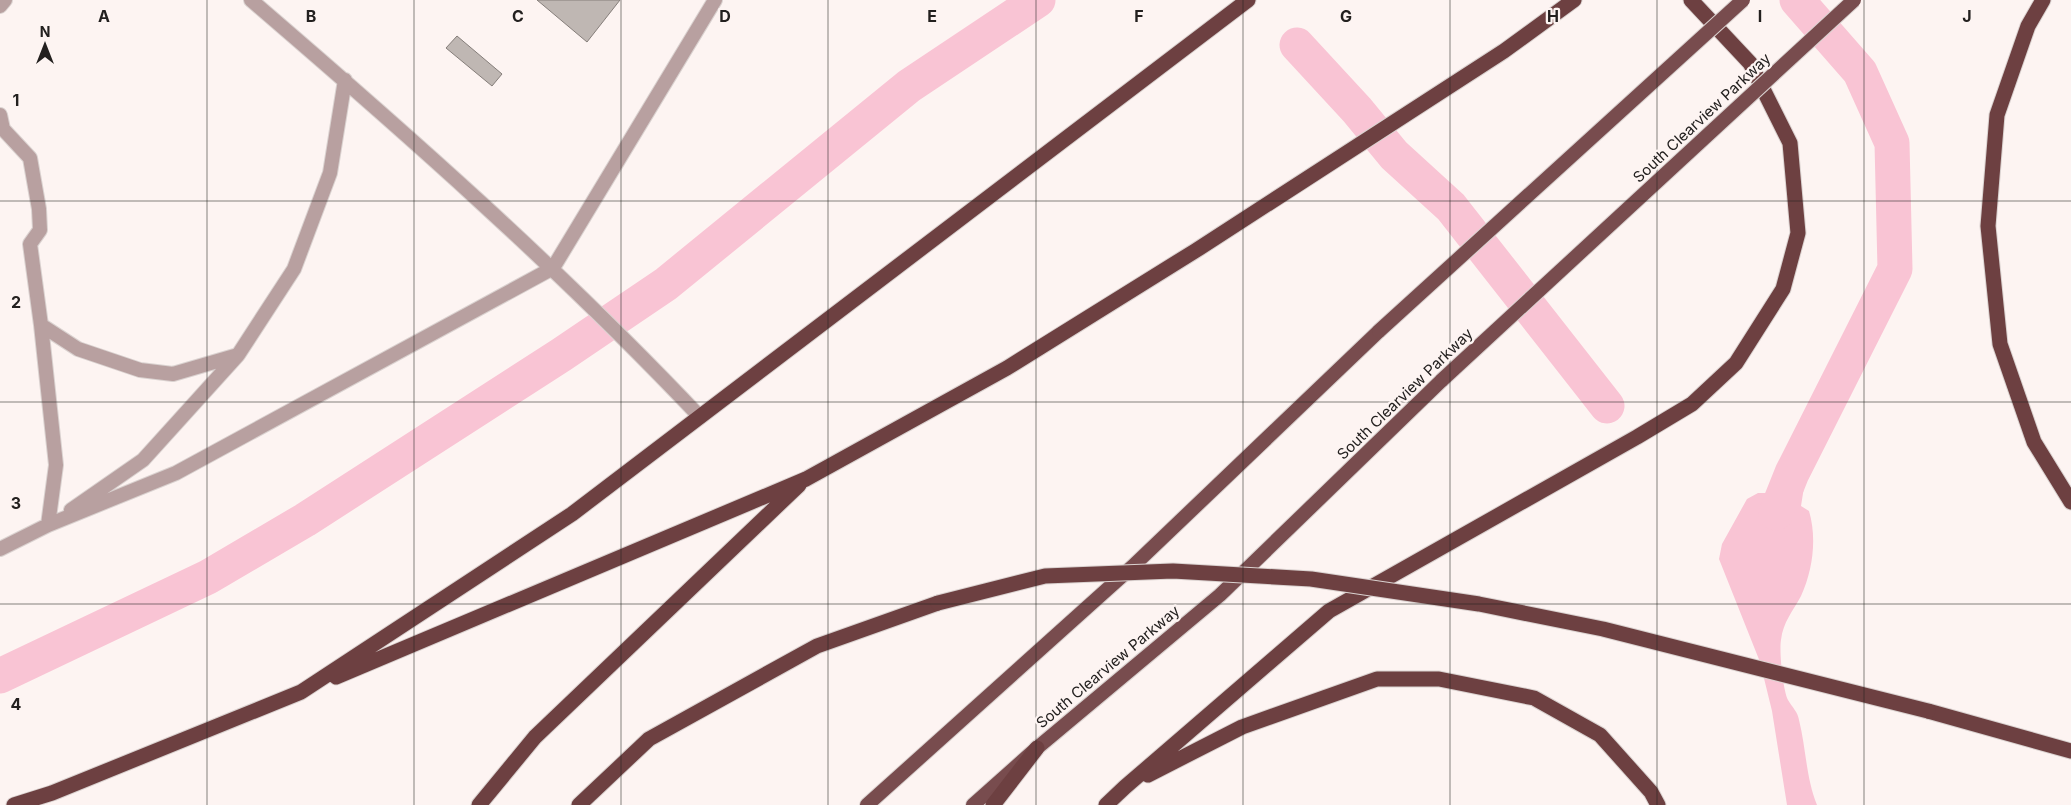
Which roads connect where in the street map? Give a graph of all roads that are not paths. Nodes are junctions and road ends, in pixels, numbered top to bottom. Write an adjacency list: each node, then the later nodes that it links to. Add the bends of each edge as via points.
1 (5, 0): 10 (lane)
2 (250, 0): 11 (lane)
3 (715, 0): 13 (lane)
4 (1248, 0): 16 (highway)
5 (1574, 0): 17 (highway, via 1496,56 1008,368)
6 (1692, 0): 24 (highway, via 1750,63 1790,143 1798,233 1783,289 1736,363 1684,409 1329,611)
7 (1744, 0): 28 (highway, bridge, via 1379,331 1132,567)
8 (1854, 0): 22 (highway, South Clearview Parkway, bridge, via 1442,380 1220,595)
9 (2043, 0): 18 (highway, via 2028,26 1997,115 1988,226 2000,344 2034,442)
10 (0, 6)
11 (345, 80): 13 (lane); 15 (lane, via 330,173 294,270)
12 (0, 115): 14 (lane, via 3,129 30,158 40,230 30,244)
13 (553, 268): 16 (lane); 19 (lane, via 176,473)
14 (41, 324): 15 (lane, via 78,349 140,370 173,374); 19 (lane, via 56,465)
15 (238, 355): 19 (lane, via 143,460)
16 (700, 417): 21 (highway, via 572,514)
17 (806, 479): 21 (highway); 26 (highway, via 535,737)
18 (2071, 502)
19 (48, 525): 20 (lane)
20 (0, 549)
21 (301, 692): 25 (highway, via 52,793)
22 (1037, 748): 29 (highway, South Clearview Parkway); 30 (highway)
23 (2071, 751): 27 (highway, bridge, via 1928,711 1603,629 1479,604 1311,579 1174,571 1045,576 938,603 817,646 649,740)
24 (1124, 787): 31 (highway); 32 (highway, via 1242,727 1377,679 1439,679 1534,698 1592,730 1651,792)
25 (14, 805)
26 (479, 805)
27 (579, 805)
28 (867, 805)
29 (973, 805)
30 (993, 805)
31 (1106, 805)
32 (1658, 805)

